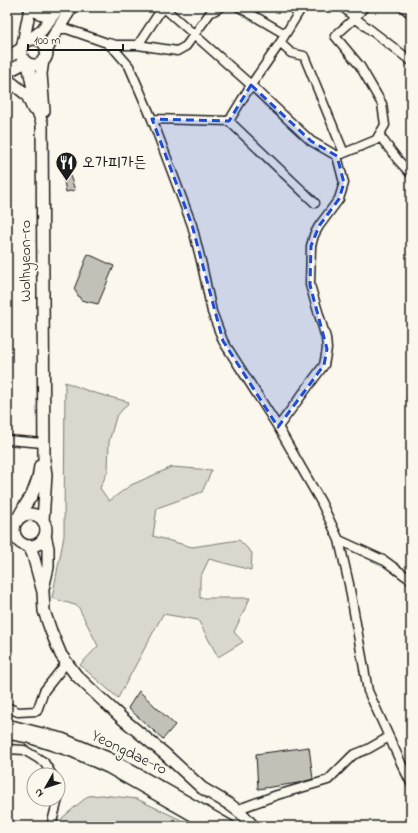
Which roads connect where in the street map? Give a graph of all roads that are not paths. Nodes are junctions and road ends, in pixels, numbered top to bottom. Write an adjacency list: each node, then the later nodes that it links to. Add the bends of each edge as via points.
1 (72, 7): 11 (main road)
2 (163, 7): 12 (street); 17 (street)
3 (221, 7): 12 (street, via 210,13)
4 (239, 7): 13 (street)
5 (302, 7): 13 (street)
6 (343, 7): 10 (street)
7 (364, 7): 10 (street)
8 (30, 8): 9 (main road, via 44,15); 16 (main road)
9 (56, 11): 16 (main road, via 42,30)
10 (355, 18): 20 (street); 28 (street, via 335,36 360,66 382,104 385,125)
11 (58, 29): 14 (street, via 67,29); 18 (main road)
12 (194, 34): 17 (street, via 186,46 177,51); 24 (street)
13 (285, 34): 15 (street)
14 (107, 43): 17 (street); 25 (street, via 129,66)
15 (280, 43): 24 (street); 29 (street, via 291,53 304,56)
16 (25, 44): 18 (main road, via 35,39 42,42 46,48); 19 (main road); 21 (main road, via 22,57)
17 (138, 45)
18 (45, 56): 21 (main road, via 36,64); 27 (main road, via 41,74 44,114)
19 (7, 58)
20 (411, 61)
21 (27, 63): 22 (main road); 27 (main road, Wolhyeon-ro)
22 (7, 72)
23 (7, 84): 27 (main road, via 12,83 27,95)
24 (251, 85): 26 (street); 29 (street, via 311,141)
25 (152, 119): 26 (street); 32 (street, via 192,225 212,312 223,341)
26 (229, 121): 31 (street)
27 (42, 123): 34 (main road, Wolhyeon-ro)
28 (379, 135): 29 (street, via 376,140); 30 (street)
29 (341, 154): 32 (street, via 344,183 339,199 319,226 311,246 310,285 326,338 324,365)
30 (411, 174)
31 (315, 203)
32 (278, 427): 41 (street, via 321,502)
33 (7, 440): 34 (street)
34 (43, 443): 35 (main road, Wolhyeon-ro)
35 (44, 460): 36 (main road, via 40,465 32,495); 37 (main road, Wolhyeon-ro, via 46,475)
36 (18, 518): 37 (main road, via 32,514); 38 (main road); 42 (main road, via 14,533 16,538)
37 (43, 521): 40 (main road)
38 (7, 522)
39 (7, 534): 42 (main road)
40 (44, 535): 42 (main road, via 39,543); 44 (main road, via 48,548 48,567)
41 (339, 540): 43 (street, via 385,561); 48 (street, via 368,691)
42 (25, 544): 44 (main road, via 33,556)
43 (411, 580)
44 (43, 592): 45 (main road, via 44,611 61,655)
45 (67, 662): 46 (street, via 44,691 37,711 18,712); 53 (main road, via 76,675 124,720 202,788)
46 (7, 707)
47 (9, 729): 55 (main road, Yeongdae-ro, via 72,751 108,767); 56 (main road, Yeongdae-ro, via 62,739 108,758)
48 (389, 737): 51 (street); 53 (street, via 353,755 328,780)
49 (7, 749): 50 (street, via 24,750 44,762)
50 (47, 767)
51 (411, 783)
52 (56, 807): 54 (street)
53 (236, 810): 57 (main road)
54 (51, 826)
55 (212, 826)
56 (229, 826)
57 (253, 826)

